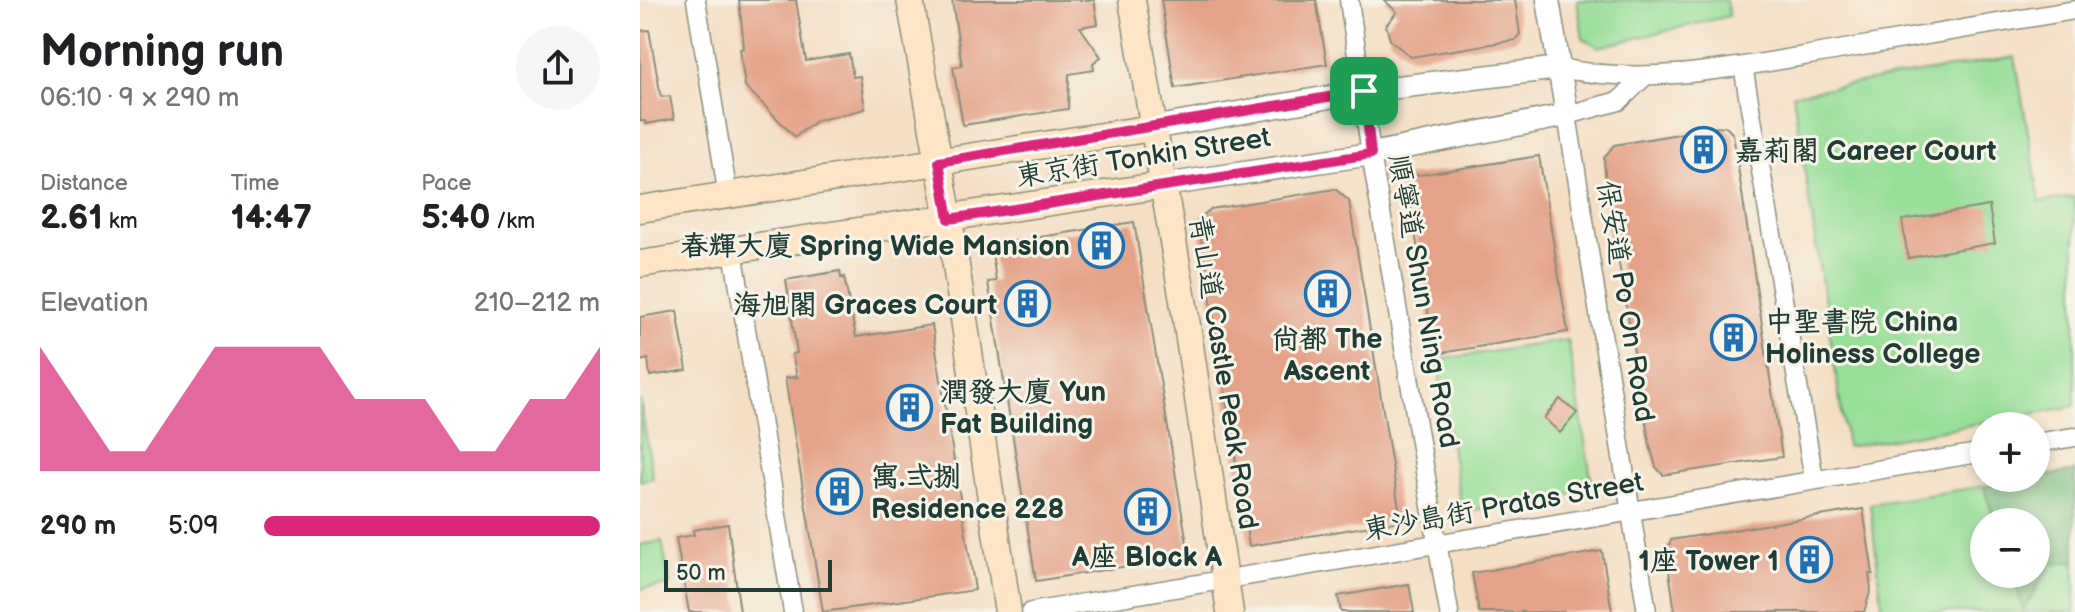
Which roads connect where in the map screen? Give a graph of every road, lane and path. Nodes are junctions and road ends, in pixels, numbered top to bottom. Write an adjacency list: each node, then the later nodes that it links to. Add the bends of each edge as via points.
1 (696, 0): 16 (street)
2 (910, 0): 14 (main road)
3 (1132, 0): 12 (main road, 青山道 Castle Peak Road)
4 (1349, 0): 10 (street, 順寧道 Shun Ning Road)
5 (1548, 0): 8 (street, 保安道 Po On Road)
6 (2075, 10): 7 (street, 東京街 Tonkin Street)
7 (1743, 66): 9 (street, 東京街 Tonkin Street); 24 (street)
8 (1560, 68): 9 (street, 東京街 Tonkin Street); 10 (street, 東京街 Tonkin Street); 11 (street, 保安道 Po On Road)
9 (1644, 77): 11 (street, 東京街 Tonkin Street, via 1619,101)
10 (1364, 91): 12 (street, 東京街 Tonkin Street); 13 (street, 順寧道 Shun Ning Road)
11 (1567, 115): 13 (street, 東京街 Tonkin Street); 25 (street, 保安道 Po On Road)
12 (1152, 128): 14 (main road, 東京街 Tonkin Street); 15 (main road, 青山道 Castle Peak Road)
13 (1371, 154): 15 (street, 東京街 Tonkin Street); 26 (street, 順寧道 Shun Ning Road)
14 (939, 162): 16 (main road, 東京街 Tonkin Street); 18 (main road)
15 (1164, 185): 18 (main road, 東京街 Tonkin Street); 27 (main road, 青山道 Castle Peak Road)
16 (728, 196): 17 (main road, 東京街 Tonkin Street)
17 (640, 209)
18 (949, 219): 19 (main road, 東京街 Tonkin Street); 29 (main road)
19 (733, 251): 20 (main road, 東京街 Tonkin Street); 28 (street)
20 (640, 264)
21 (2075, 437): 22 (street)
22 (2050, 441)
23 (1970, 454): 24 (street, 東沙島街 Pratas Street)
24 (1814, 479): 25 (street, 東沙島街 Pratas Street)
25 (1631, 511): 26 (street, 東沙島街 Pratas Street); 33 (street, 保安道 Po On Road)
26 (1440, 545): 27 (street, 東沙島街 Pratas Street); 32 (street, 順寧道 Shun Ning Road)
27 (1224, 578): 30 (street, 東沙島街 Pratas Street); 31 (main road, 青山道 Castle Peak Road)
28 (793, 612)
29 (1008, 612)
30 (1031, 612)
31 (1230, 612)
32 (1449, 612)
33 (1647, 612)

